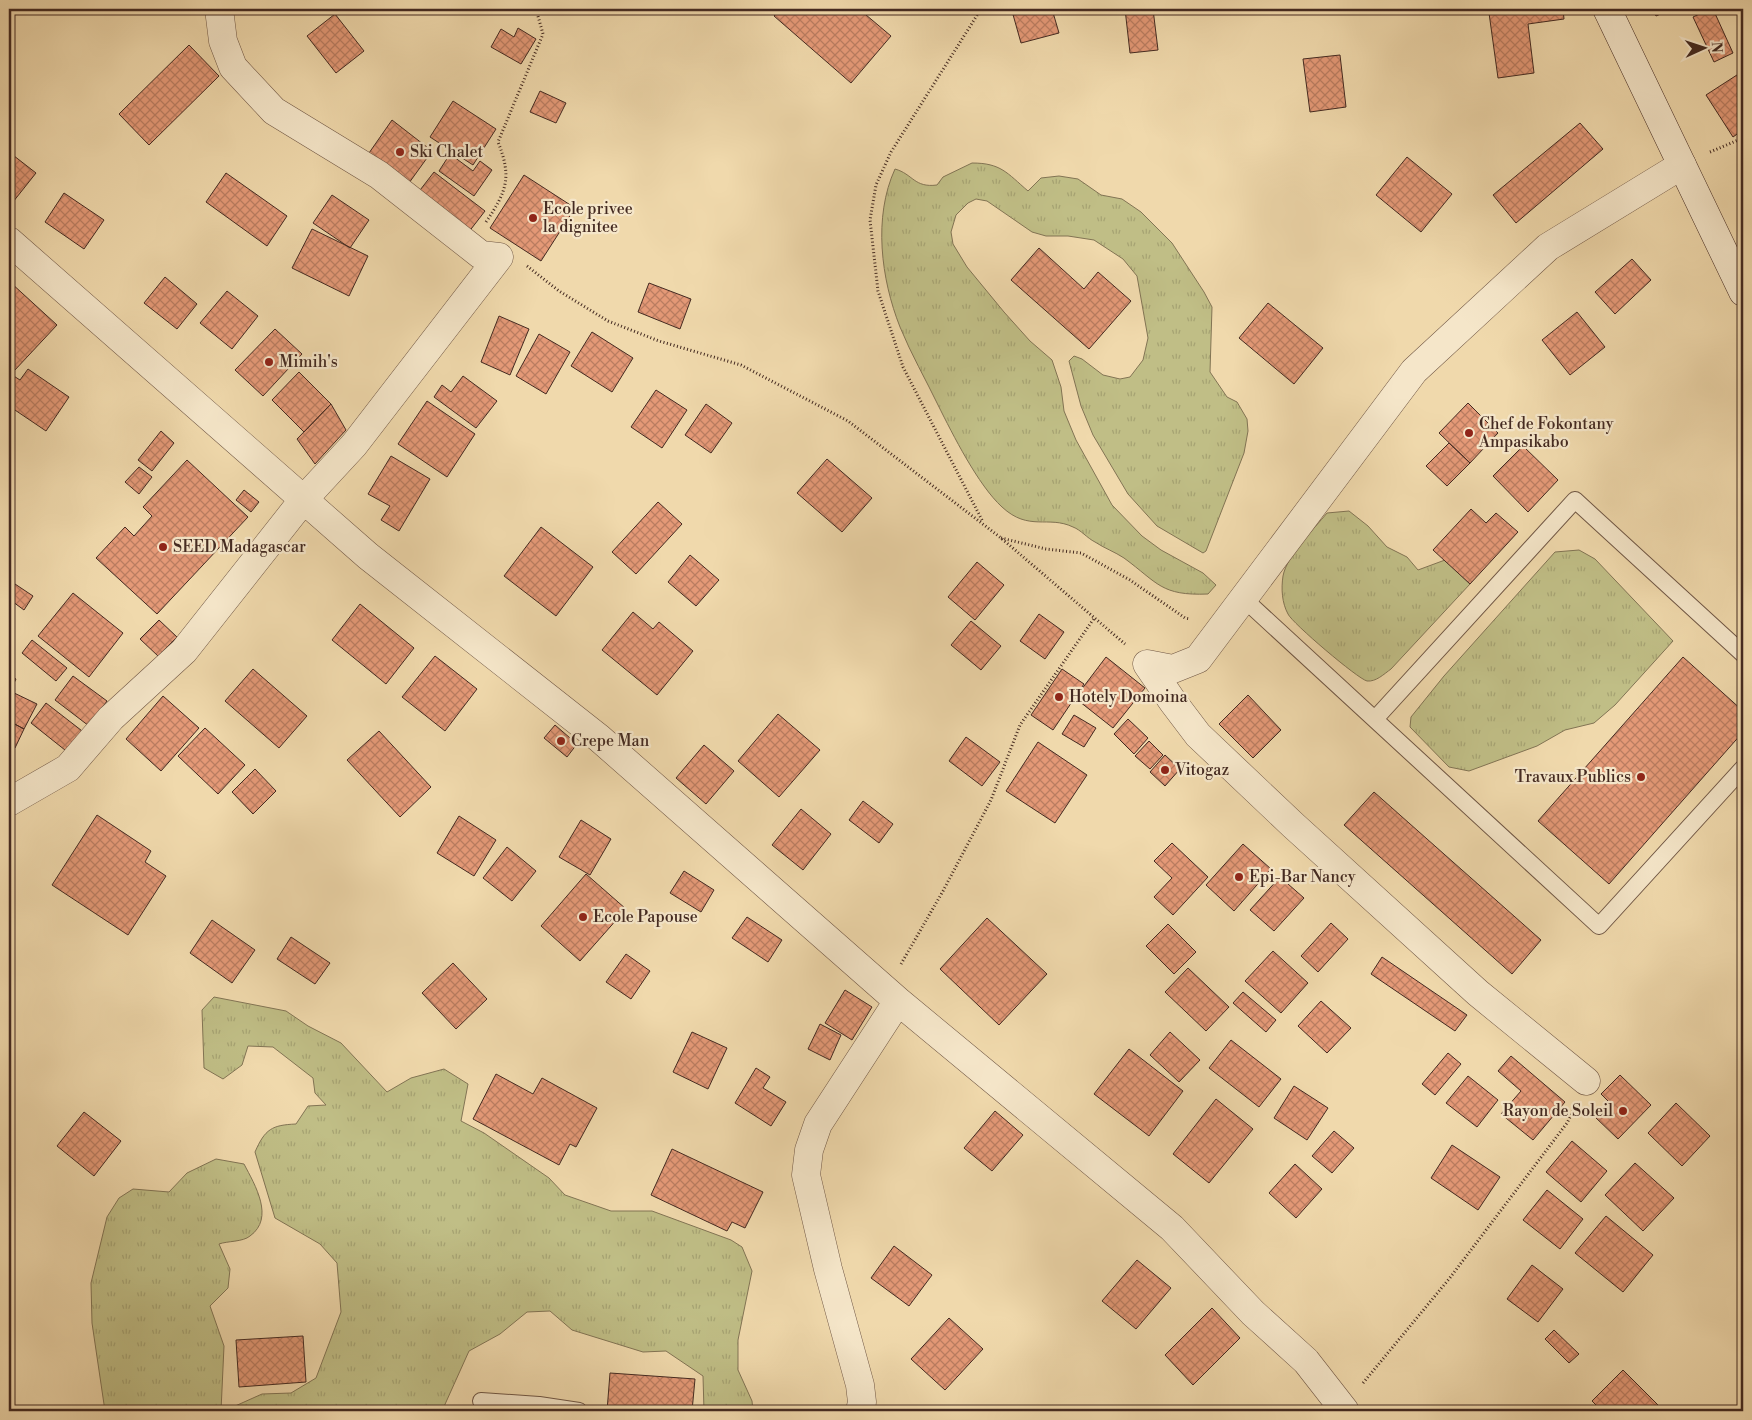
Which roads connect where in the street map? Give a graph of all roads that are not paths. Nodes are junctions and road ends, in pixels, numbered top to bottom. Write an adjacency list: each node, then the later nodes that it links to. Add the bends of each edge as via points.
1 (219, 9): 6 (street, via 223,42 233,68 274,111 379,174 481,255 499,257 354,445)
2 (1607, 9): 3 (street)
3 (1682, 165): 5 (street); 7 (street, via 1548,246 1414,371)
4 (9, 241): 6 (street)
5 (1743, 292)
6 (304, 498): 11 (street, via 184,651 111,718 68,768); 12 (street, via 368,556 599,738)
7 (1237, 608): 9 (lane); 13 (street, via 1198,658 1173,669 1148,664 1173,702 1198,735 1293,825 1478,994)
8 (1743, 654): 9 (lane, via 1575,500)
9 (1375, 719): 10 (lane, via 1599,926)
10 (1743, 768)
11 (9, 802)
12 (892, 995): 15 (street, via 1172,1228 1253,1313 1306,1361); 17 (street, via 818,1124 809,1150 806,1175 860,1385)
13 (1586, 1081)
14 (481, 1401): 16 (lane)
15 (1342, 1408)
16 (579, 1411)
17 (860, 1411)

